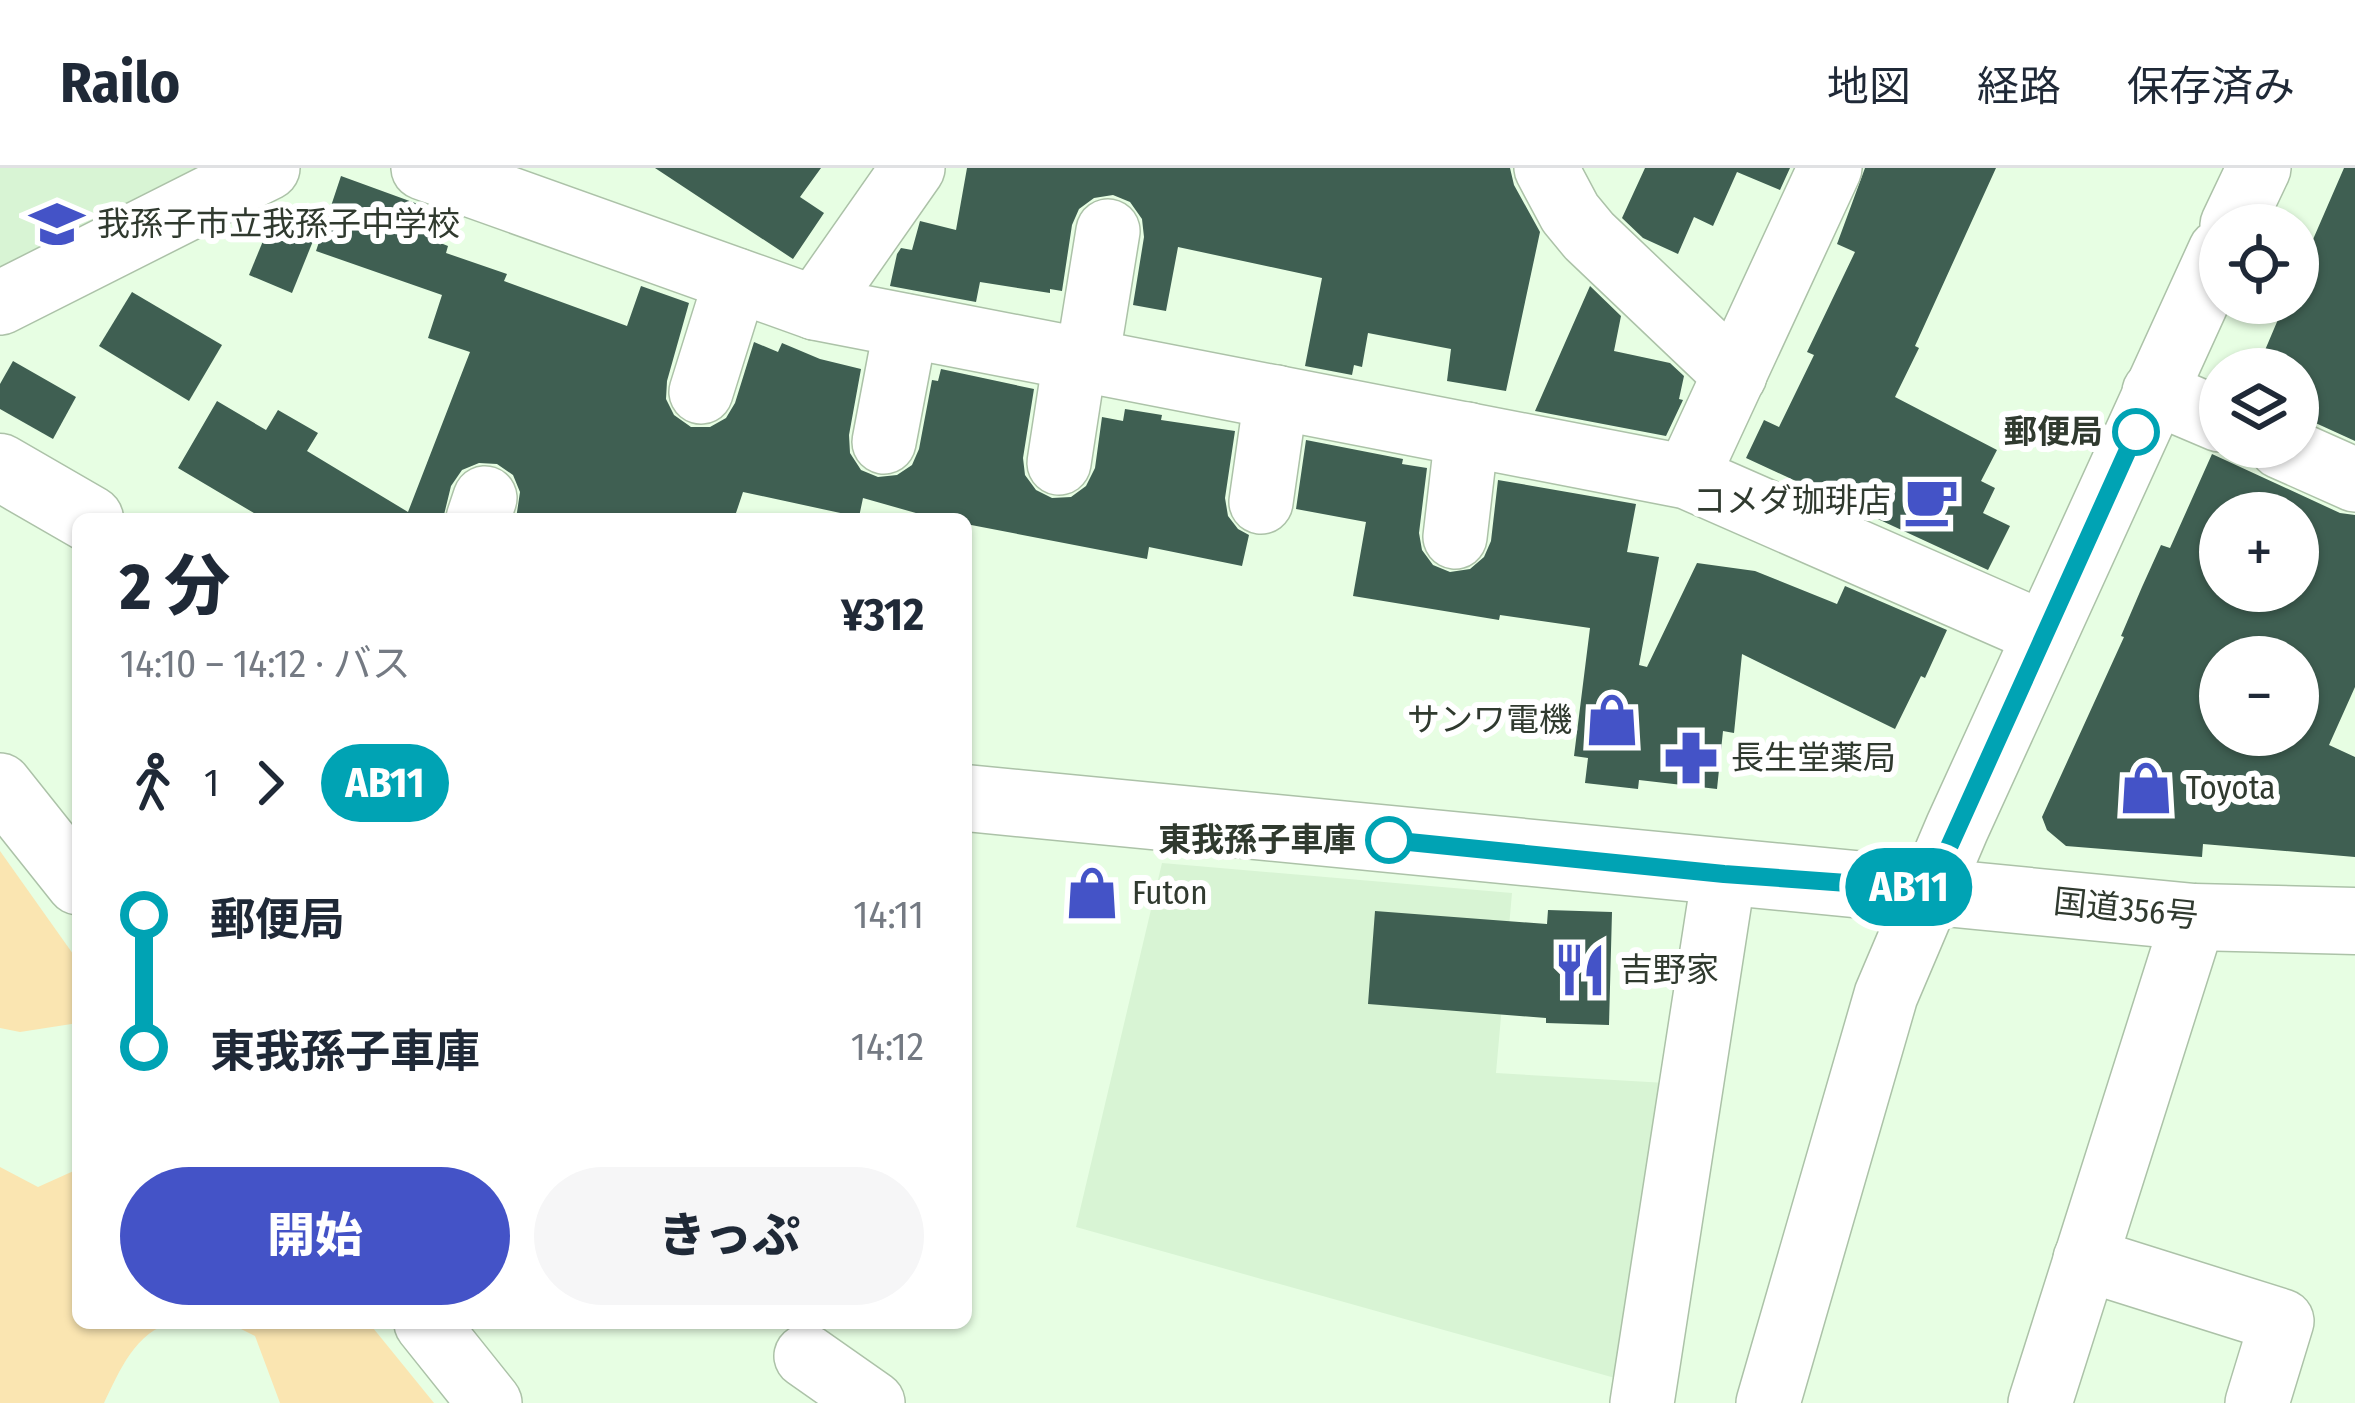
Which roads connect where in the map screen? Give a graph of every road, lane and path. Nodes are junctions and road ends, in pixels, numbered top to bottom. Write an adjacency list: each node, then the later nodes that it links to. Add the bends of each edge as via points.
1 (268, 168): 11 (street)
2 (423, 168): 9 (street)
3 (913, 168): 12 (street)
4 (1546, 168): 15 (street, via 1589,236)
5 (1830, 168): 15 (street)
6 (2259, 168): 7 (street)
7 (2242, 204)
8 (1108, 231): 14 (street)
9 (736, 280): 12 (street); 16 (street)
10 (2199, 296): 17 (street)
11 (0, 303)
12 (815, 308): 13 (street)
13 (906, 326): 14 (street); 21 (street)
14 (1081, 360): 18 (street); 22 (street)
15 (1735, 375): 25 (street)
16 (701, 392)
17 (2154, 392): 19 (street); 30 (street)
18 (1276, 398): 20 (street); 27 (street)
19 (2199, 411)
20 (1467, 434): 25 (street); 29 (street)
21 (884, 442)
22 (1059, 463)
23 (2319, 464): 26 (street)
24 (0, 466): 28 (highway)
25 (1688, 477): 30 (street)
26 (2355, 480)
27 (1261, 502)
28 (80, 513)
29 (1454, 537)
30 (2045, 634): 35 (street)
31 (972, 799): 34 (highway, 国道356号)
32 (37, 817): 33 (street)
33 (72, 873)
34 (1724, 874): 35 (highway, 国道356号); 43 (street)
35 (1930, 889): 36 (highway, 国道356号); 44 (street, via 1886,995)
36 (2194, 917): 37 (highway, 国道356号); 38 (street)
37 (2355, 921)
38 (2085, 1259): 45 (street); 46 (street, via 2282,1322)
39 (431, 1329): 41 (street)
40 (806, 1356): 42 (street)
41 (490, 1403)
42 (873, 1403)
43 (1642, 1403)
44 (1768, 1403)
45 (2040, 1403)
46 (2257, 1403)

